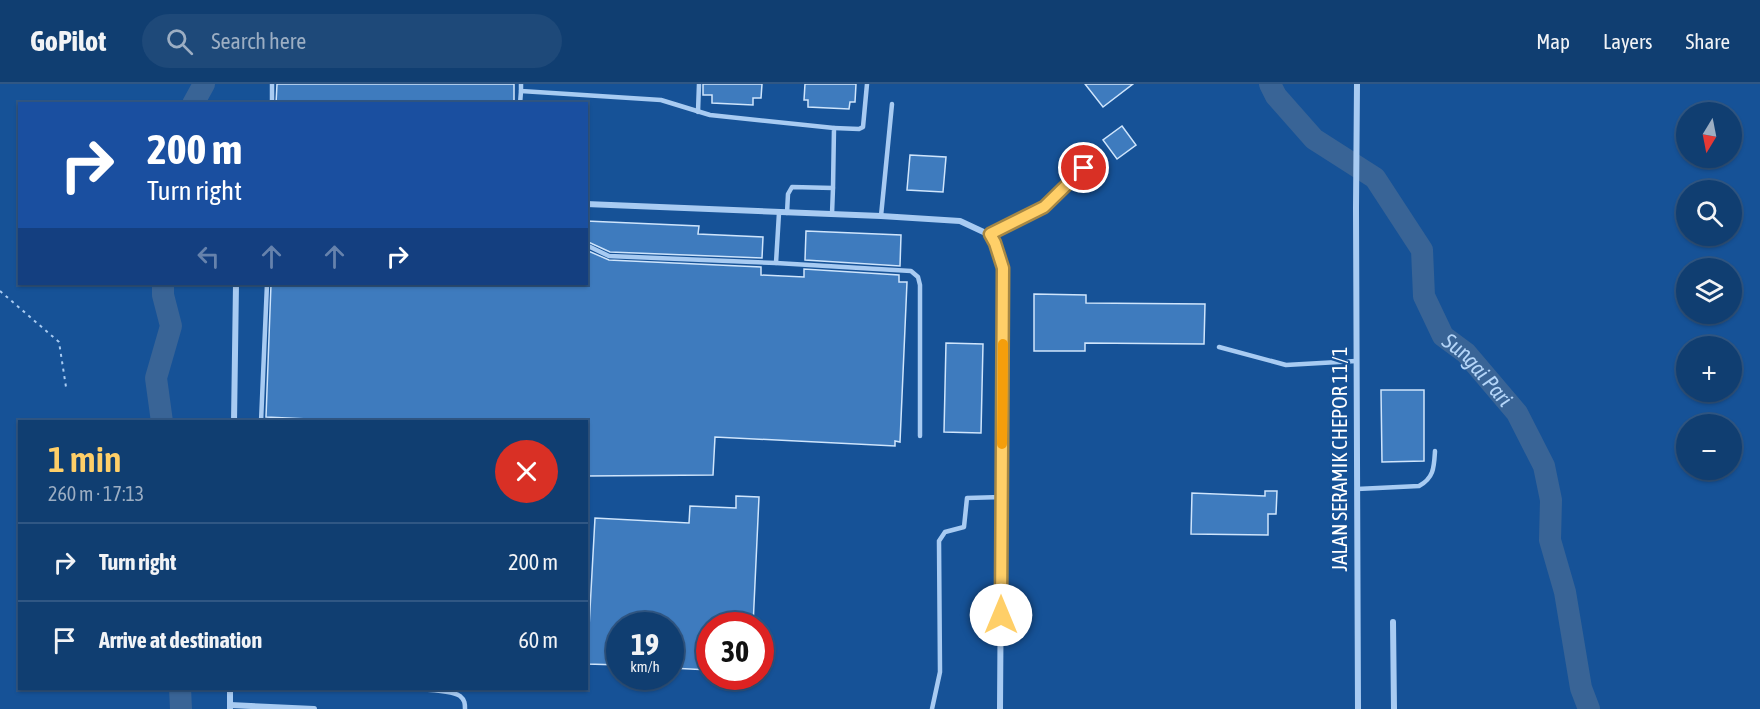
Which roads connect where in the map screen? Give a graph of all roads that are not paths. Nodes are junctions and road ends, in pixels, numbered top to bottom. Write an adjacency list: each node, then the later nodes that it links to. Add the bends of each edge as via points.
1 (272, 84): 7 (lane)
2 (521, 84): 6 (lane)
3 (699, 84): 10 (lane)
4 (867, 84): 11 (lane, via 863,127)
5 (1357, 84): 25 (street, JALAN SERAMIK CHEPOR 11/1)
6 (521, 90): 8 (lane); 10 (lane, via 661,100)
7 (272, 102)
8 (520, 102)
9 (892, 104): 18 (lane)
10 (698, 112): 11 (lane)
11 (834, 128): 13 (lane)
12 (1095, 156): 19 (lane, via 1044,207)
13 (833, 188): 16 (lane, via 792,187); 17 (lane)
14 (588, 204): 15 (street)
15 (779, 213): 16 (street); 21 (lane)
16 (787, 213): 17 (street)
17 (832, 214): 18 (street)
18 (881, 216): 19 (street, via 960,221)
19 (990, 234): 31 (street, via 1003,268)
20 (588, 246): 21 (lane, via 609,255)
21 (776, 263): 28 (lane, via 911,271 918,277)
22 (236, 285): 26 (street)
23 (267, 285): 27 (lane)
24 (1219, 347): 25 (lane, via 1286,365)
25 (1356, 362): 30 (street, JALAN SERAMIK CHEPOR 11/1)
26 (234, 420)
27 (261, 420)
28 (920, 436)
29 (1435, 451): 30 (lane, via 1433,473 1419,486)
30 (1357, 489): 40 (street, JALAN SERAMIK CHEPOR 11/1)
31 (1002, 497): 38 (lane, via 967,498 964,527 945,532 939,541 940,672); 39 (street)
32 (1393, 622): 41 (street)
33 (230, 690): 35 (street)
34 (424, 690): 37 (lane, via 454,693 462,697)
35 (230, 707): 36 (street)
36 (314, 709)
37 (465, 709)
38 (932, 709)
39 (1000, 709)
40 (1358, 709)
41 (1394, 709)

